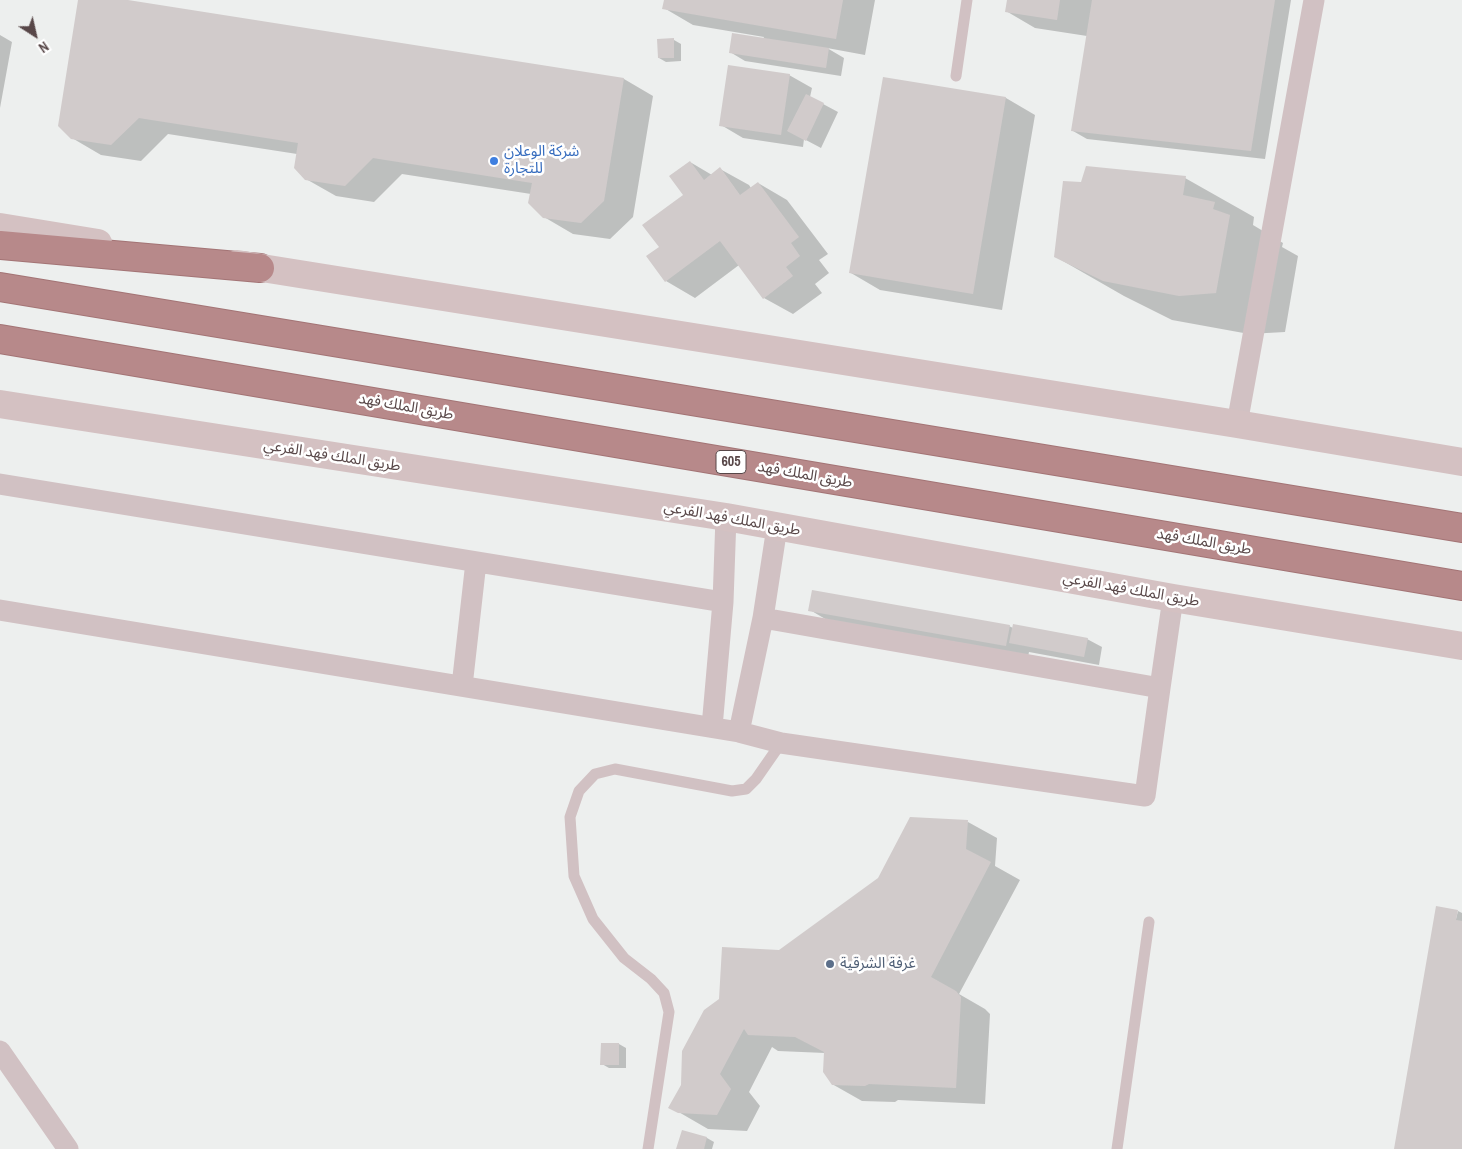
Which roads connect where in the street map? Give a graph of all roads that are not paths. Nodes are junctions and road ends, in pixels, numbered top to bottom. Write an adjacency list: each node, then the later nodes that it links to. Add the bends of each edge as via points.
1 (966, 0): 3 (lane)
2 (1314, 0): 12 (street)
3 (956, 76)
4 (0, 227): 6 (main road)
5 (0, 245): 6 (highway)
6 (260, 268): 12 (main road)
7 (0, 287): 17 (highway)
8 (0, 339): 10 (highway, طريق الملك فهد / 605)
9 (0, 356): 10 (highway)
10 (270, 384): 19 (highway, طريق الملك فهد / 605)
11 (0, 404): 15 (main road, طريق الملك فهد الفرعي)
12 (1237, 424): 13 (main road)
13 (1462, 462)
14 (0, 484): 18 (street)
15 (726, 517): 16 (main road, طريق الملك فهد الفرعي); 21 (street)
16 (777, 527): 20 (main road, طريق الملك فهد الفرعي); 23 (street)
17 (1462, 528)
18 (476, 562): 21 (street); 25 (street)
19 (1462, 586)
20 (1173, 598): 24 (main road, طريق الملك فهد الفرعي); 26 (street)
21 (723, 602): 27 (street)
22 (0, 610): 25 (street)
23 (763, 618): 26 (street); 28 (street)
24 (1462, 646)
25 (462, 686): 27 (street)
26 (1160, 688): 29 (street, via 1145,796)
27 (712, 727): 28 (street)
28 (739, 732): 29 (street)
29 (781, 742): 33 (lane, via 746,789 732,792 616,769 594,774 580,791 570,817 574,876 593,919 624,958 664,994 669,1012)
30 (1149, 922): 34 (lane)
31 (0, 1051): 32 (street)
32 (68, 1149)
33 (648, 1149)
34 (1117, 1149)

